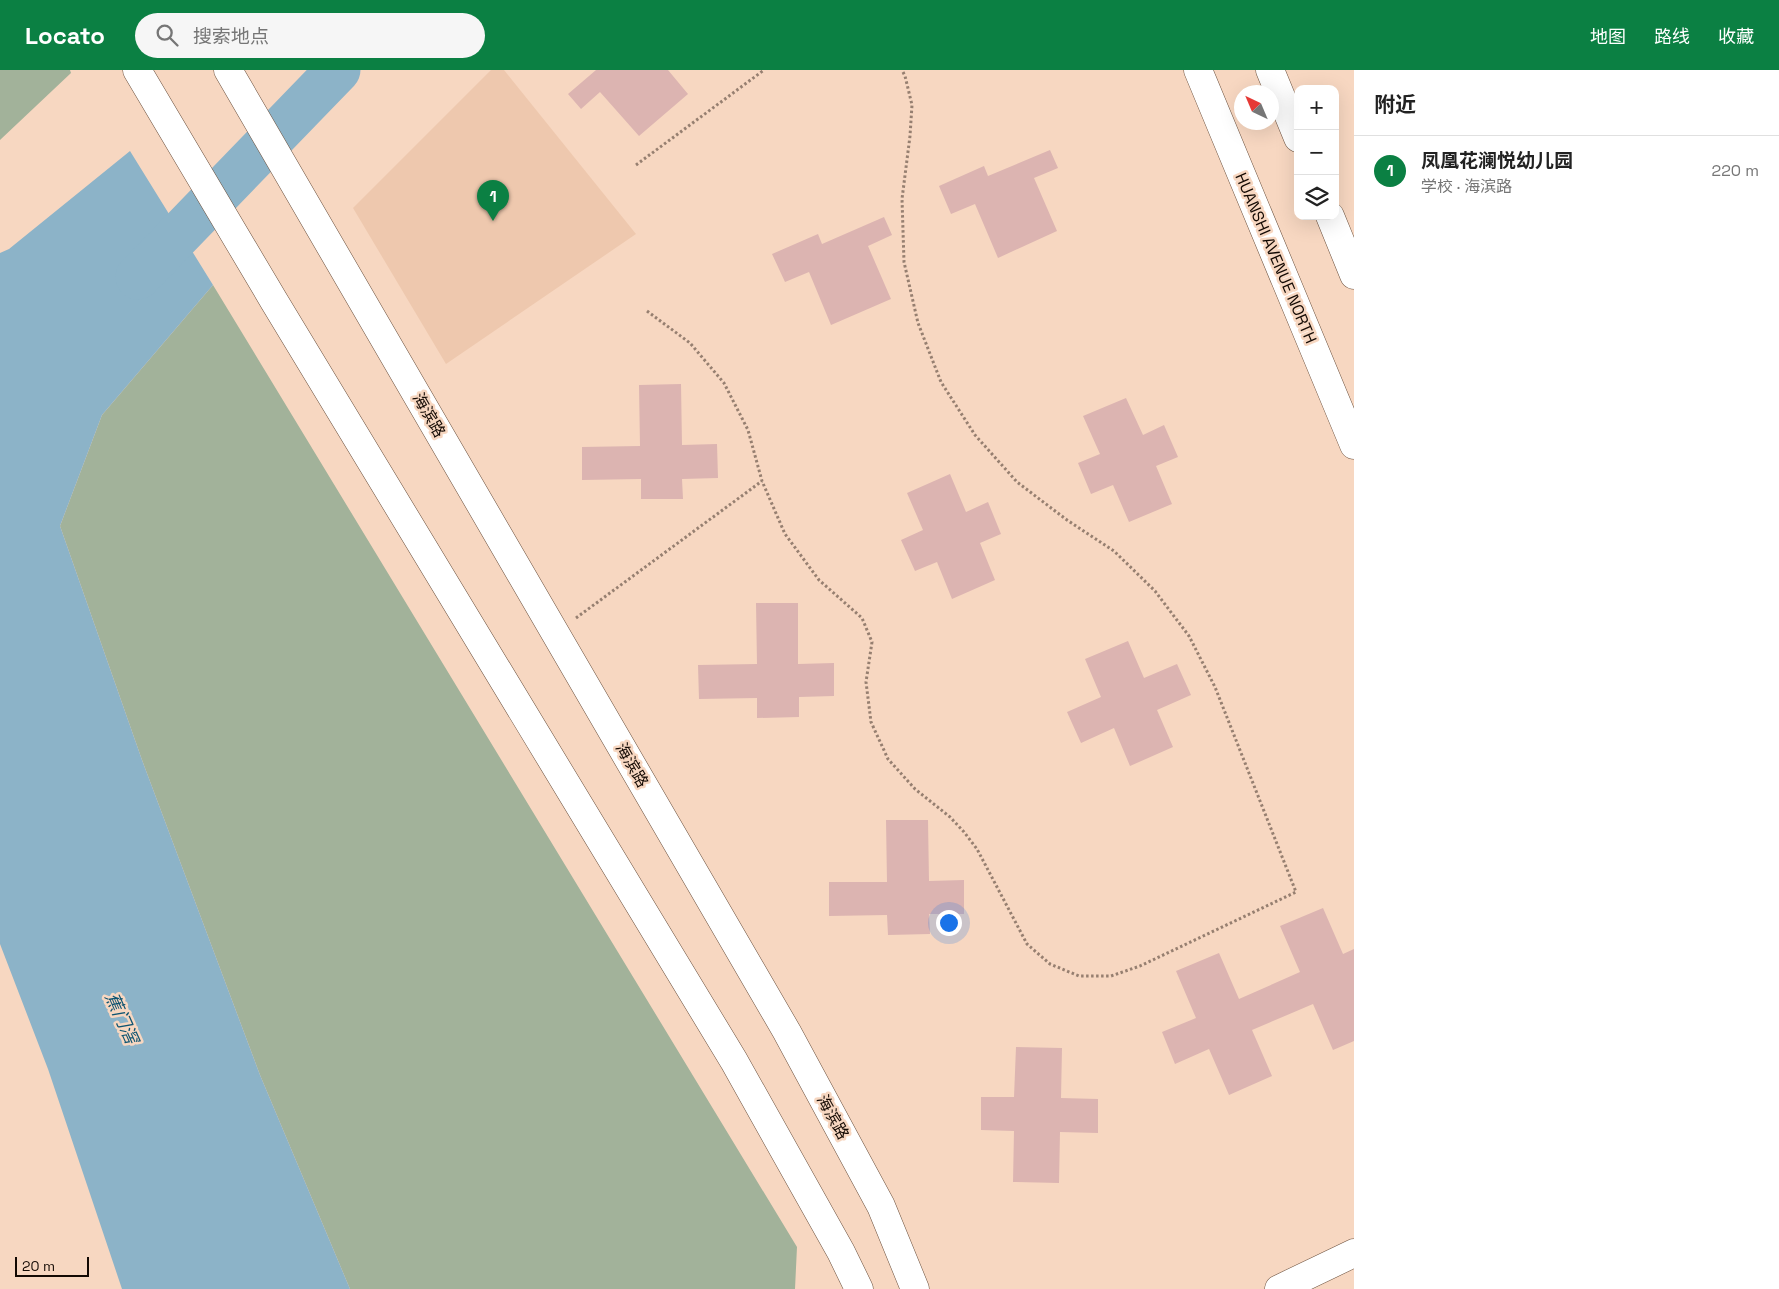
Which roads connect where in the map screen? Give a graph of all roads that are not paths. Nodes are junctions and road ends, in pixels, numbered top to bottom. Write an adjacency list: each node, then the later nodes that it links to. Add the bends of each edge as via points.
1 (137, 70): 10 (street, via 734,1061 841,1252)
2 (228, 70): 11 (street, 海滨路, via 786,1032 881,1206)
3 (1198, 70): 8 (street, HUANSHI AVENUE NORTH)
4 (1270, 70): 5 (street)
5 (1295, 130)
6 (1332, 220): 7 (street)
7 (1354, 275)
8 (1354, 446)
9 (1354, 1253): 12 (street)
10 (858, 1289)
11 (915, 1289)
12 (1279, 1289)

